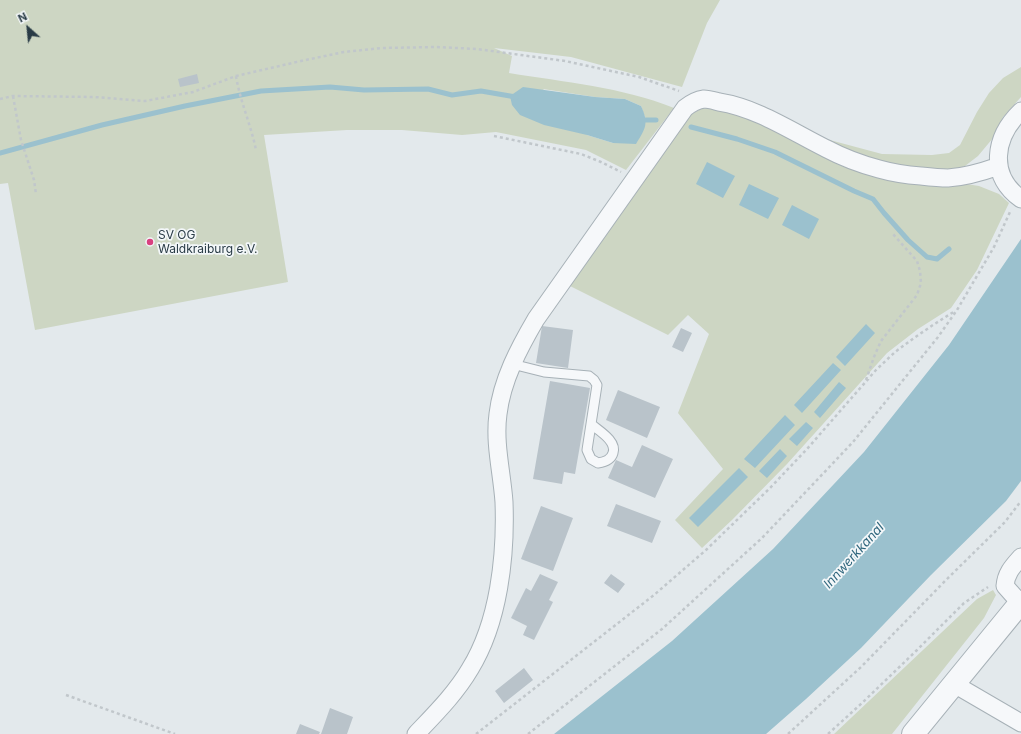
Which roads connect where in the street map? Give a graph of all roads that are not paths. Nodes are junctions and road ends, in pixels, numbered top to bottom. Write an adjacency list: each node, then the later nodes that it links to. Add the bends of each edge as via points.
1 (1021, 111): 2 (street, via 1002,137 998,151)
2 (999, 166): 3 (street, via 1005,183); 4 (street, via 947,178 902,175 856,162 747,110 704,99 691,103 536,319)
3 (1019, 198)
4 (512, 364): 5 (lane, via 544,372 589,376 597,384); 10 (street, via 498,414 497,429 503,484 503,552 492,616 485,642 470,670 449,699)
5 (591, 424)
6 (1021, 557): 7 (street, via 1008,572 1005,586)
7 (1020, 602): 8 (street)
8 (954, 684): 9 (street); 11 (street)
9 (1021, 723)
10 (416, 734)
11 (913, 734)

